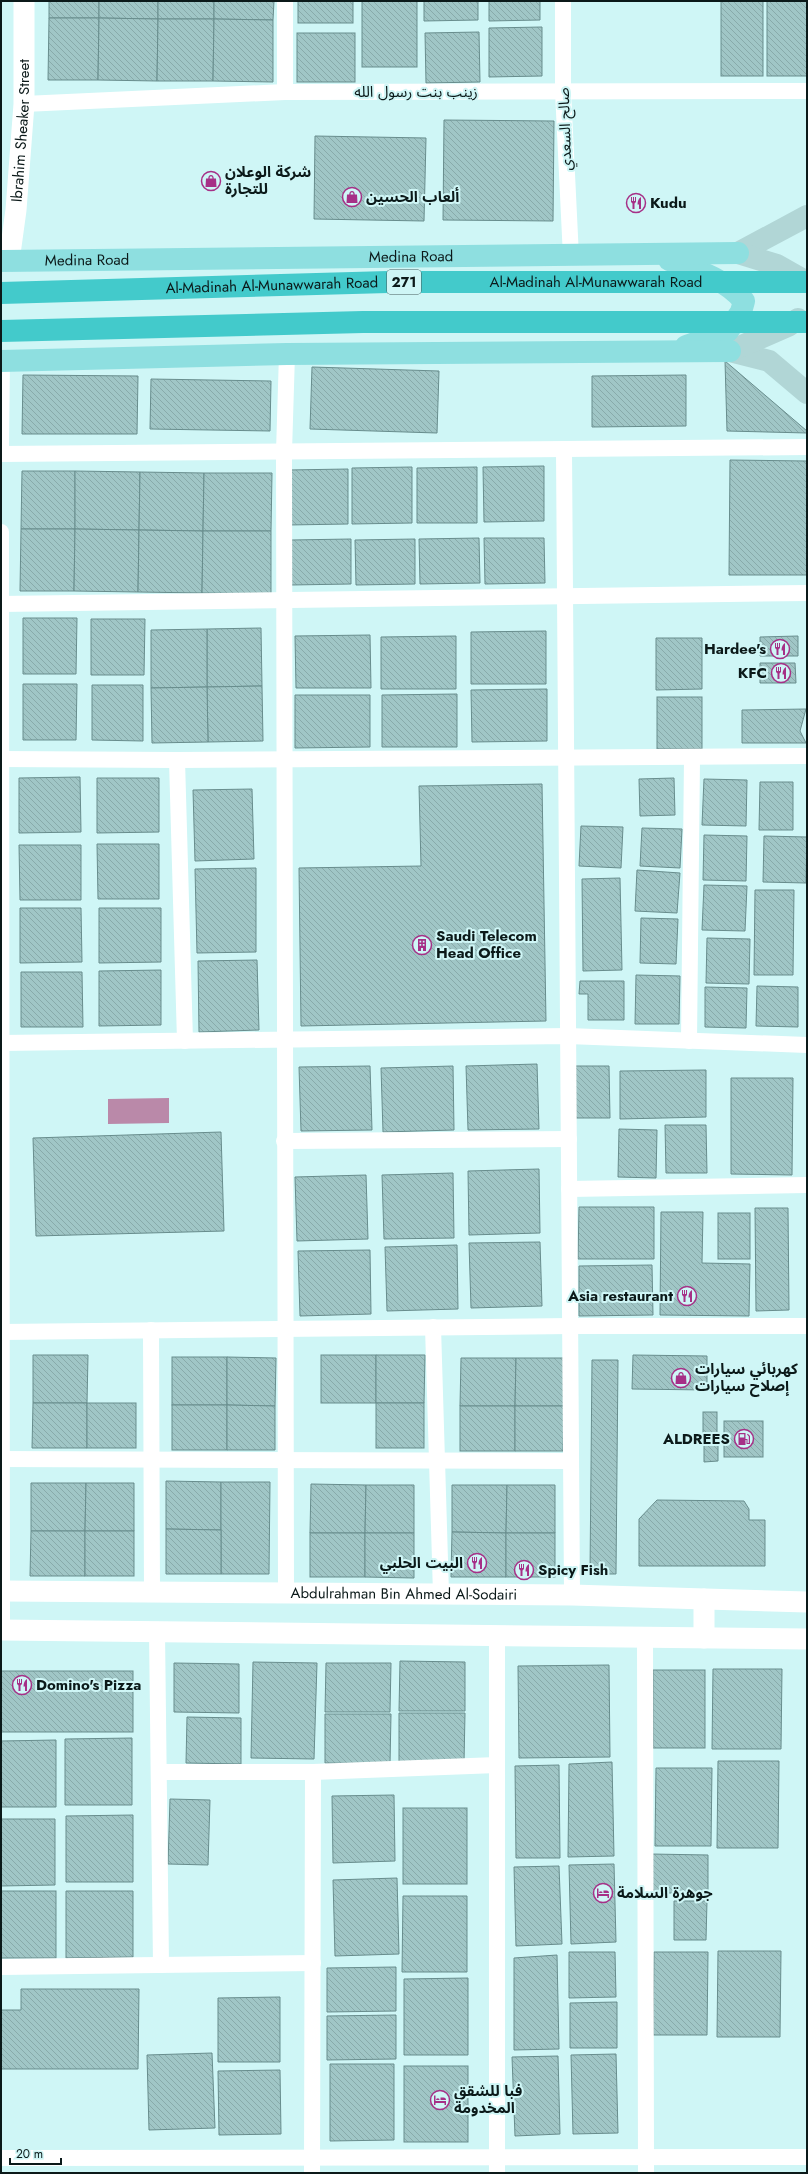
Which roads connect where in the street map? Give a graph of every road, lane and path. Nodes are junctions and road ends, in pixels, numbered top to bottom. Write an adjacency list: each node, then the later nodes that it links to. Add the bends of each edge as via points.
1 (24, 1): 7 (street, Ibrahim Sheaker Street)
2 (285, 1): 6 (street)
3 (563, 1): 4 (street, صالح السعدي)
4 (563, 91): 5 (street, زينب بنت رسول الله); 6 (street, زينب بنت رسول الله); 12 (street, صالح السعدي)
5 (807, 91)
6 (285, 92): 7 (street, زينب بنت رسول الله)
7 (24, 104): 13 (street, Ibrahim Sheaker Street, via 16,210)
8 (807, 216): 10 (main road)
9 (1, 227): 13 (street)
10 (738, 254): 11 (main road, Medina Road); 14 (main road, Medina Road, via 778,265)
11 (657, 255): 12 (main road, Medina Road); 19 (main road, via 707,274 734,290 744,301 741,312 728,331)
12 (571, 257): 13 (main road, Medina Road)
13 (4, 261)
14 (807, 282): 15 (highway, Al-Madinah Al-Munawwarah Road / 271, via 388,282)
15 (1, 293)
16 (807, 314): 20 (main road, via 788,326)
17 (807, 322): 18 (highway, via 363,322)
18 (1, 331)
19 (670, 351): 20 (main road); 21 (main road)
20 (730, 351): 23 (main road, via 769,361)
21 (287, 354): 22 (main road); 27 (street)
22 (2, 361): 24 (street)
23 (807, 393)
24 (1, 446)
25 (807, 447): 26 (street)
26 (564, 450): 27 (street); 31 (street)
27 (284, 452): 28 (street); 32 (street)
28 (1, 454)
29 (1, 532): 33 (street)
30 (807, 593): 31 (street)
31 (565, 596): 32 (street); 35 (street)
32 (284, 600): 33 (street); 38 (street)
33 (1, 604): 37 (street)
34 (807, 756): 36 (street)
35 (566, 758): 36 (street); 38 (street); 41 (street)
36 (692, 758): 44 (street)
37 (1, 759): 39 (street); 40 (street)
38 (284, 759): 39 (street); 42 (street)
39 (177, 760): 43 (street)
40 (1, 903): 45 (street)
41 (568, 1036): 42 (street); 44 (street); 47 (street)
42 (284, 1039): 43 (street); 48 (street)
43 (185, 1040): 45 (street)
44 (689, 1041): 46 (street)
45 (1, 1043): 56 (street)
46 (807, 1045)
47 (569, 1139): 48 (street); 50 (street)
48 (284, 1141): 54 (street)
49 (807, 1185): 50 (street)
50 (569, 1189): 51 (street)
51 (570, 1326): 52 (street); 53 (street); 61 (street)
52 (807, 1326)
53 (434, 1327): 54 (street); 60 (street)
54 (285, 1329): 55 (street); 59 (street)
55 (151, 1330): 56 (street); 58 (street)
56 (1, 1332): 57 (street)
57 (1, 1459): 58 (street); 62 (street)
58 (151, 1459): 59 (street); 63 (street)
59 (285, 1460): 60 (street); 64 (street)
60 (437, 1460): 61 (street); 65 (street)
61 (571, 1461): 66 (street)
62 (1, 1591): 63 (street, Abdulrahman Bin Ahmed Al-Sodairi); 69 (street)
63 (152, 1592): 64 (street, Abdulrahman Bin Ahmed Al-Sodairi)
64 (286, 1593): 65 (street, Abdulrahman Bin Ahmed Al-Sodairi)
65 (441, 1594): 66 (street, Abdulrahman Bin Ahmed Al-Sodairi)
66 (572, 1595): 67 (street, Abdulrahman Bin Ahmed Al-Sodairi)
67 (704, 1599): 68 (street, Abdulrahman Bin Ahmed Al-Sodairi); 73 (street)
68 (807, 1602)
69 (1, 1630): 70 (street)
70 (157, 1632): 71 (street); 76 (street)
71 (497, 1636): 72 (street); 75 (street)
72 (645, 1637): 73 (street); 85 (street)
73 (704, 1638): 74 (street)
74 (807, 1639)
75 (497, 1766): 77 (street); 84 (street)
76 (159, 1772): 77 (street); 79 (street)
77 (313, 1772): 78 (street)
78 (313, 1963): 79 (street); 83 (street)
79 (161, 1965): 80 (street)
80 (1, 1967)
81 (807, 2157): 85 (street)
82 (1, 2158): 83 (street)
83 (312, 2165): 84 (street)
84 (497, 2165): 85 (street)
85 (646, 2165)

